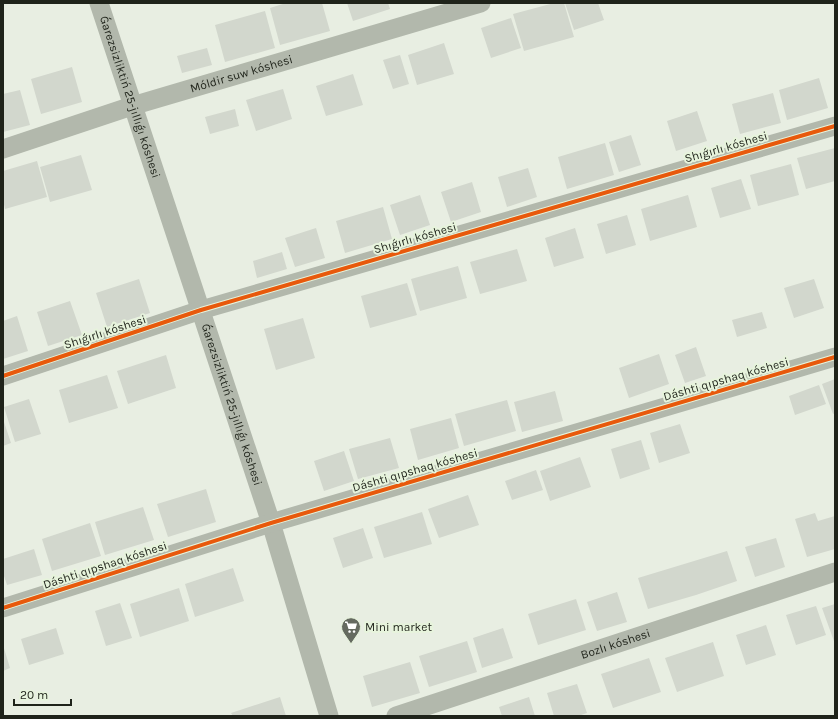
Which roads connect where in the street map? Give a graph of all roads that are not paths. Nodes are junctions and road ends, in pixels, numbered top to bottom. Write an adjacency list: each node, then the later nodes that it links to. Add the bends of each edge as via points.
1 (99, 3): 3 (street, Ǵarezsizliktiń 25-jıllıǵı kóshesi)
2 (481, 3): 3 (street, Móldir suw kóshesi)
3 (132, 106): 5 (street, Móldir suw kóshesi); 6 (street, Ǵarezsizliktiń 25-jıllıǵı kóshesi)
4 (835, 126): 6 (street, Shıǵırlı kóshesi)
5 (3, 149)
6 (201, 310): 8 (street, Shıǵırlı kóshesi); 9 (street, Ǵarezsizliktiń 25-jıllıǵı kóshesi)
7 (835, 357): 9 (street, Dáshti qıpshaq kóshesi)
8 (3, 376)
9 (271, 523): 11 (street, Dáshti qıpshaq kóshesi); 12 (street, Ǵarezsizliktiń 25-jıllıǵı kóshesi)
10 (835, 572): 13 (street, Bozlı kóshesi)
11 (3, 608)
12 (329, 716)
13 (396, 716)

